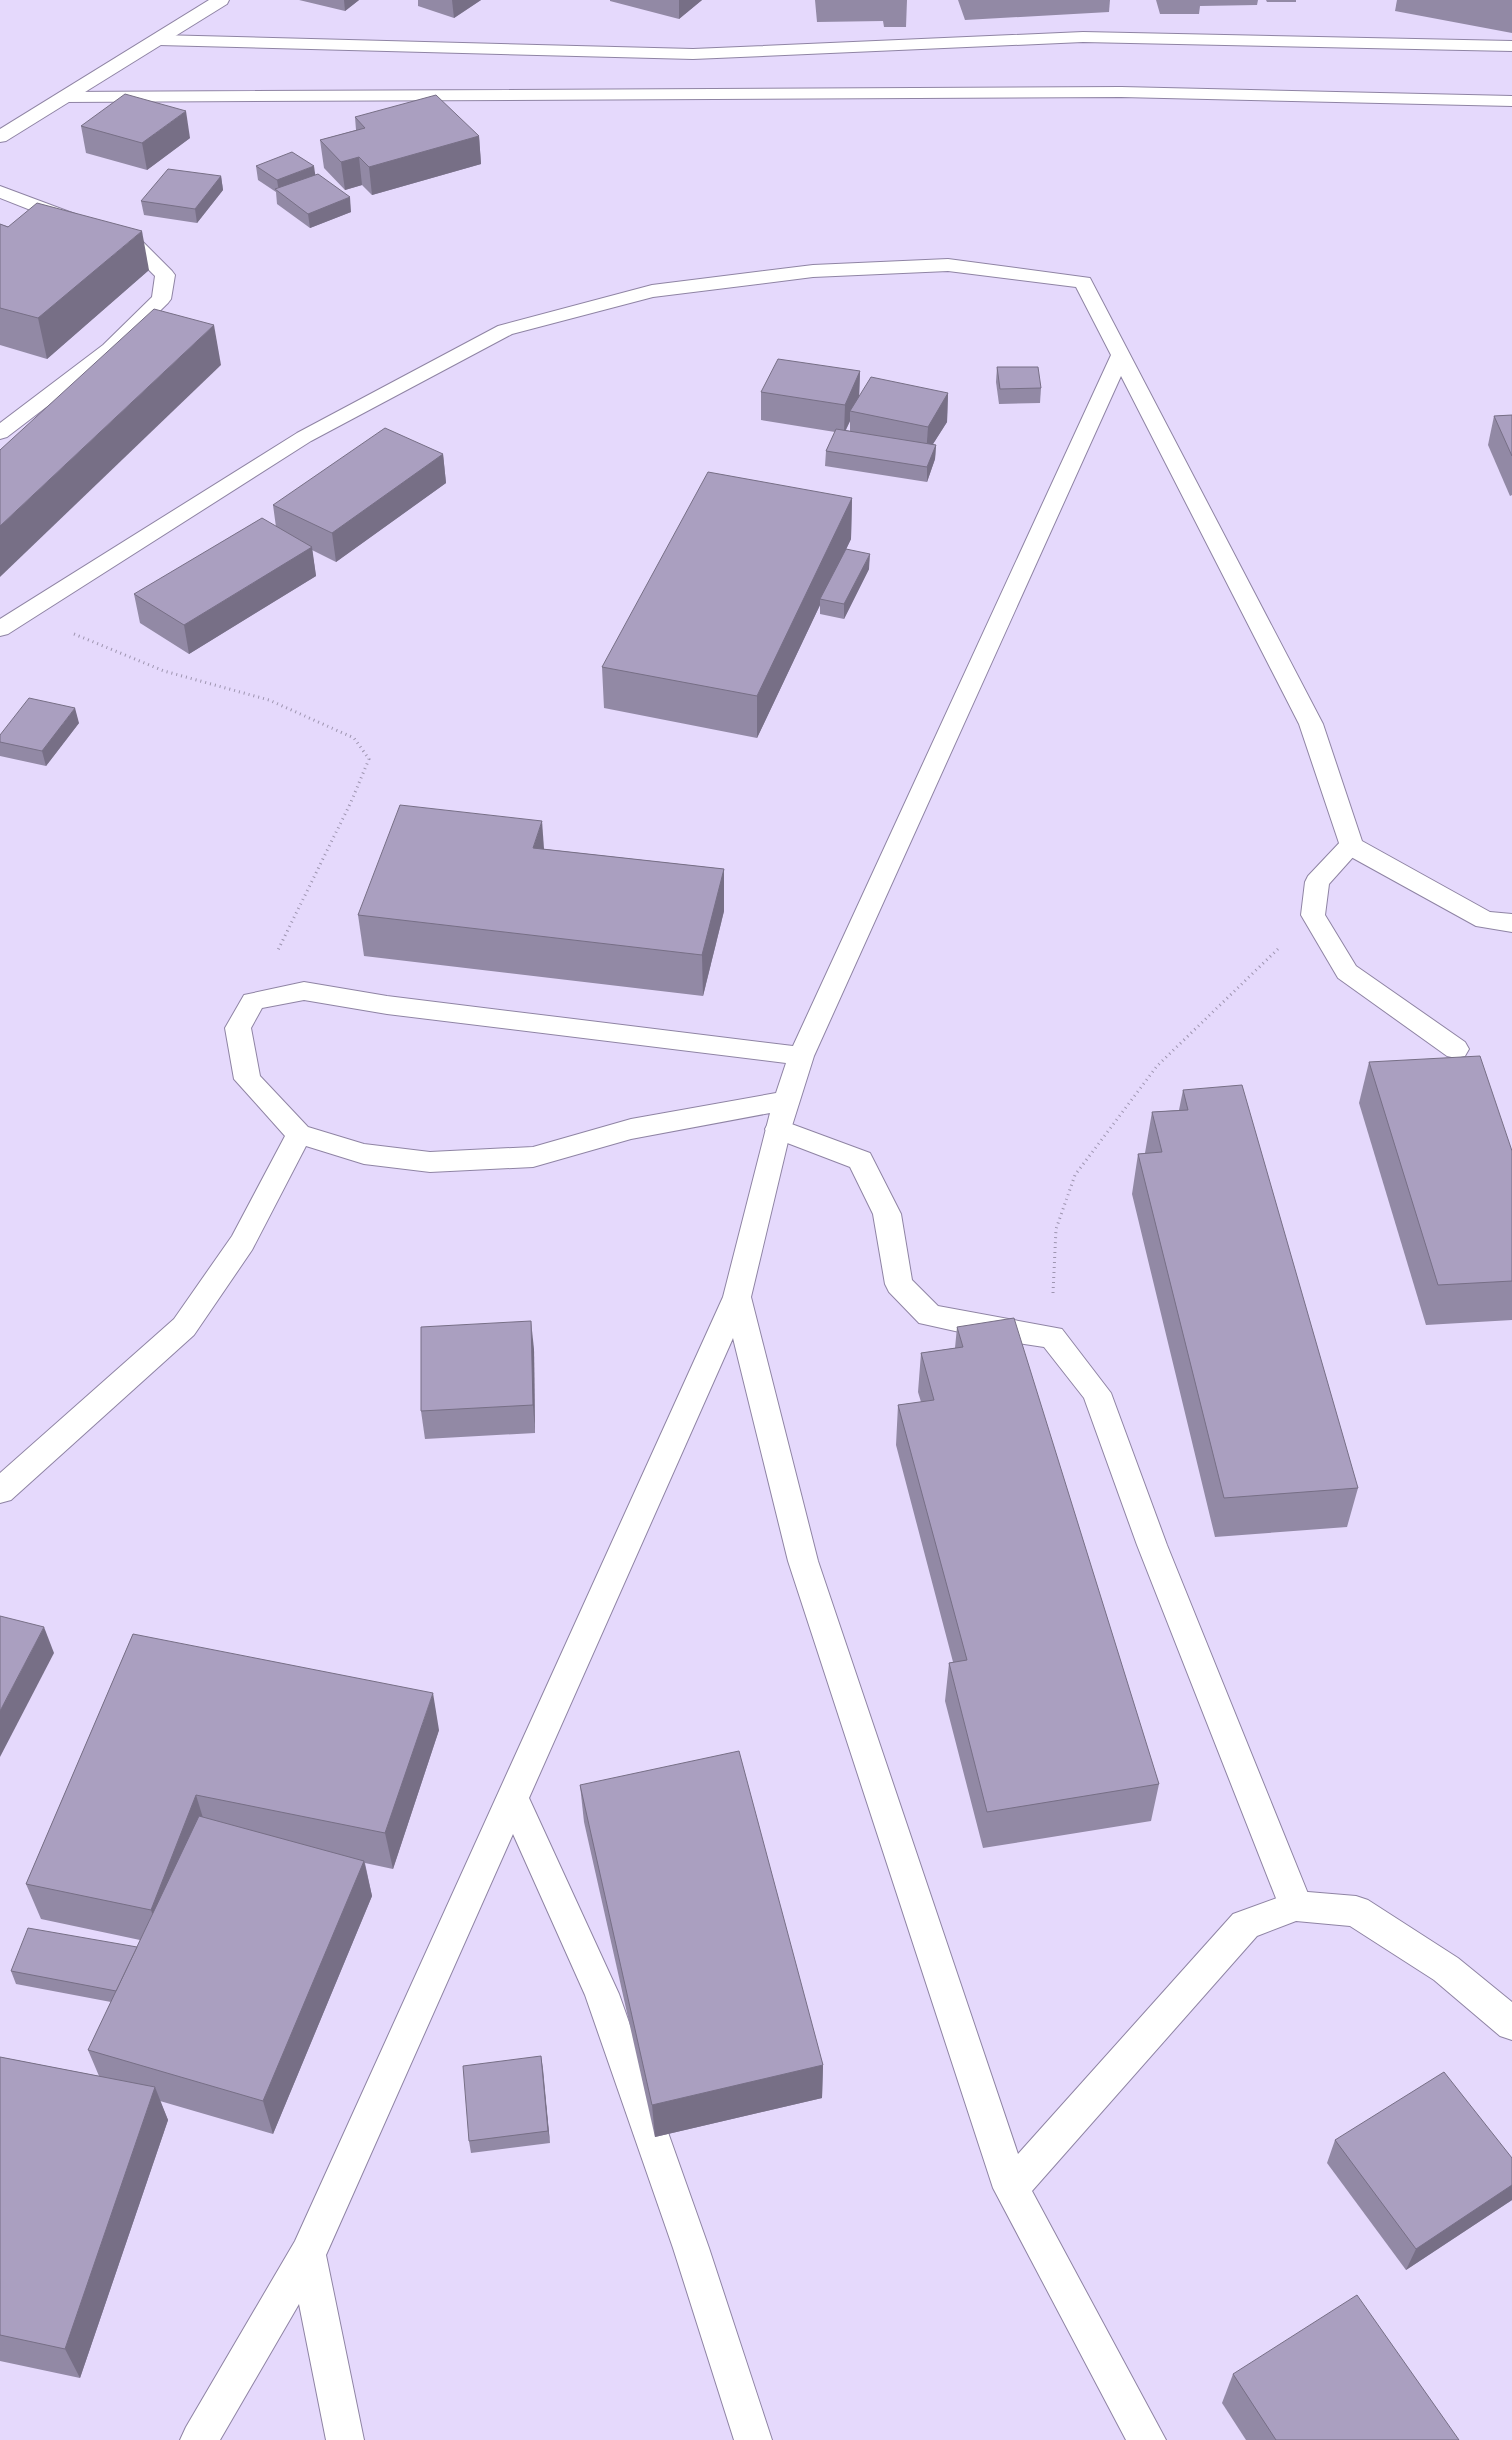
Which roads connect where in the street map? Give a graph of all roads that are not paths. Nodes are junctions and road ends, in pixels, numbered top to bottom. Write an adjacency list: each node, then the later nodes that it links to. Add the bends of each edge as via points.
1 (221, 0): 2 (street)
2 (160, 40): 3 (street, via 693,54 1083,37); 4 (street)
3 (1512, 46)
4 (66, 97): 5 (street, via 1121,92); 6 (street)
5 (1512, 101)
6 (0, 137)
7 (0, 192): 9 (street, via 132,242 165,275 161,299 110,349)
8 (1121, 355): 10 (street, via 1083,282 948,265 813,272 652,291 505,330 304,437); 11 (street, via 1311,724); 14 (street)
9 (0, 433)
10 (0, 629)
11 (1351, 846): 12 (street, via 1485,920); 13 (street, via 1317,882 1313,915 1347,972)
12 (1512, 923)
13 (1456, 1049)
14 (801, 1056): 15 (street); 17 (street, via 386,1005 304,991 253,1001 238,1028 247,1079)
15 (785, 1101): 16 (street); 17 (street, via 631,1129 533,1157 430,1162 364,1154)
16 (778, 1129): 18 (street); 21 (street, via 860,1160 887,1214 899,1284 929,1315 1052,1337 1096,1393 1152,1545)
17 (299, 1134): 19 (street, via 242,1243 184,1327)
18 (737, 1297): 20 (street); 23 (street, via 803,1561)
19 (0, 1491)
20 (512, 1798): 24 (street); 27 (street, via 602,1994 691,2248)
21 (1296, 1906): 22 (street, via 1356,1911 1446,1969); 23 (street, via 1245,1925)
22 (1512, 2024)
23 (1011, 2188): 28 (street)
24 (308, 2254): 25 (street); 26 (street)
25 (199, 2440)
26 (345, 2440)
27 (753, 2440)
28 (1147, 2440)

